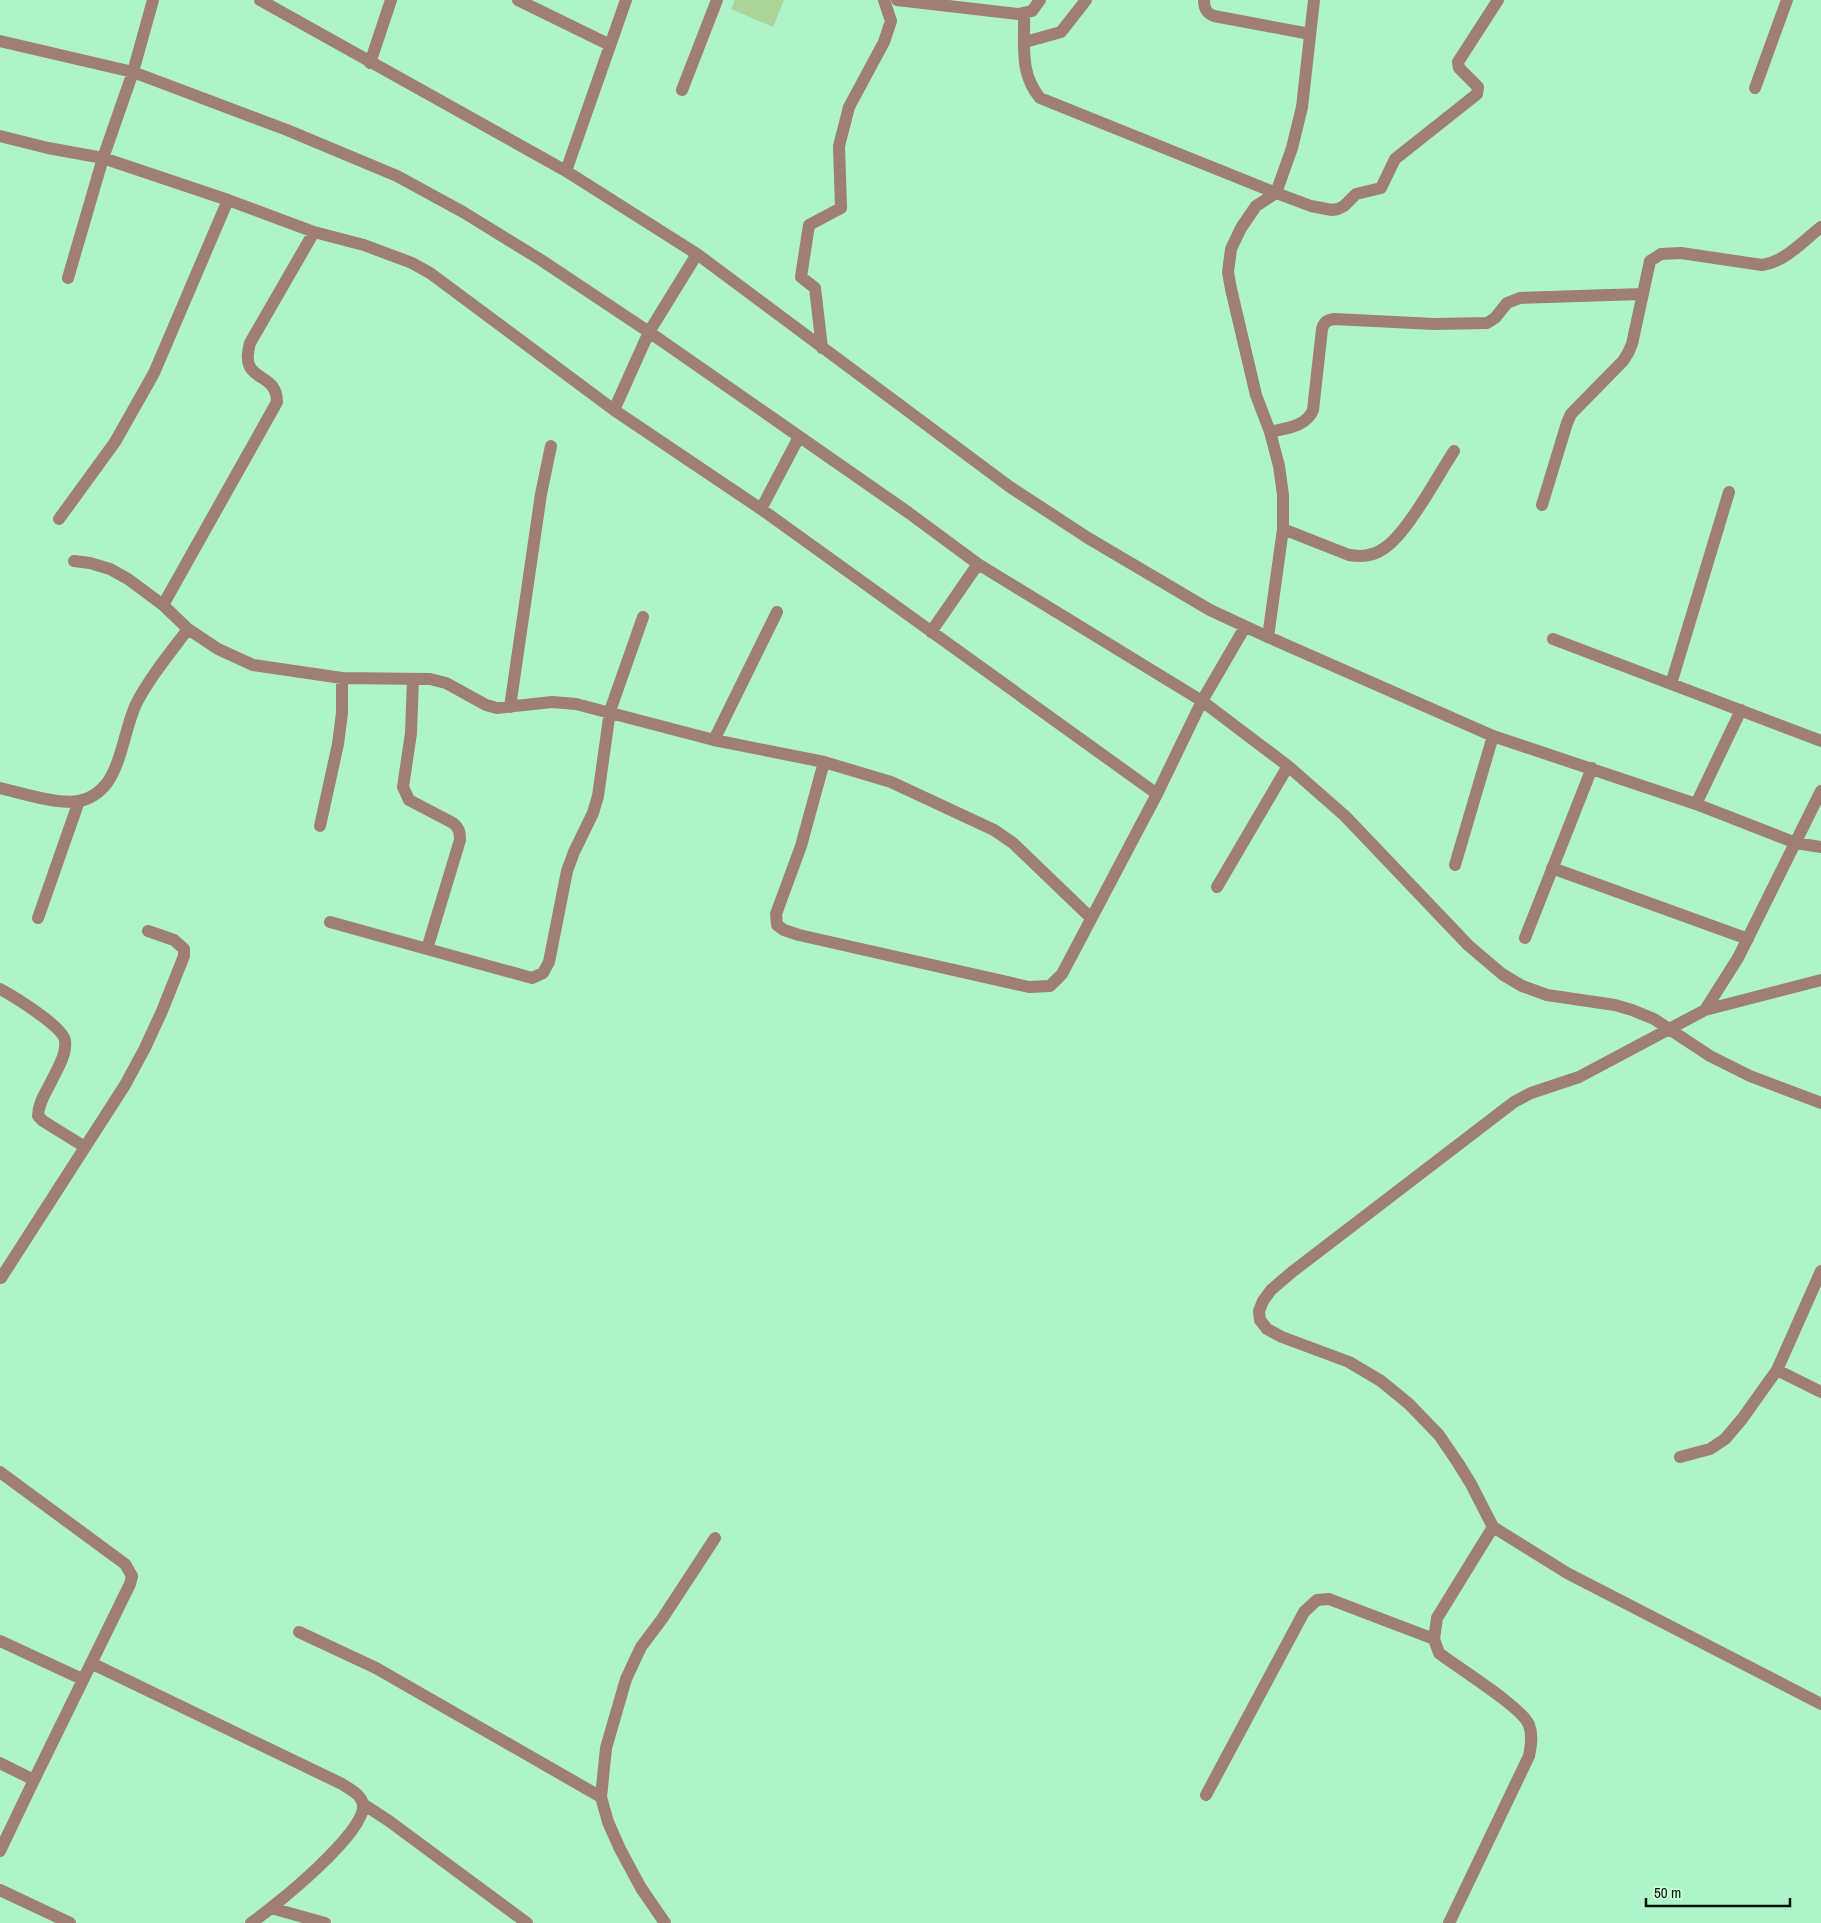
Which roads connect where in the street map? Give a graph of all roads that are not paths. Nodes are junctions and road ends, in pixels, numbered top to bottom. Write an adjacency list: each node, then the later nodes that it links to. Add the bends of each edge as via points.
1 (260, 0): 15 (street)
2 (392, 0): 21 (street)
3 (518, 0): 20 (street)
4 (626, 0): 20 (street)
5 (717, 0): 24 (street)
6 (884, 0): 36 (street, via 891,20 849,107 839,146 842,208 809,225 801,277 815,288)
7 (898, 0): 16 (street)
8 (1040, 0): 16 (street, via 1032,12)
9 (1086, 0): 19 (street, via 1061,32)
10 (1204, 0): 17 (street, via 1205,10 1214,16)
11 (1314, 0): 17 (street)
12 (1498, 0): 28 (street, via 1458,62 1459,68 1478,86 1477,94 1395,159 1381,188 1356,194 1344,206 1332,210)
13 (1787, 0): 23 (street)
14 (153, 1): 22 (street)
15 (276, 4): 21 (street)
16 (1024, 14): 19 (street)
17 (1310, 34): 28 (street, via 1298,127)
18 (0, 41): 22 (street)
19 (1025, 42): 28 (street, via 1024,58 1031,86 1040,98)
20 (610, 45): 27 (street)
21 (370, 63): 27 (street)
22 (133, 72): 26 (street); 35 (street, via 288,130 397,176 471,216)
23 (1755, 88)
24 (682, 90)
25 (0, 136): 26 (street)
26 (104, 158): 29 (street); 33 (street)
27 (566, 171): 32 (street)
28 (1276, 193): 38 (street, via 1256,206 1241,228 1231,249 1228,272 1251,378)
29 (228, 200): 31 (street); 45 (street, via 154,373 115,442)
30 (1821, 227): 34 (street, via 1771,264 1681,253 1660,254 1650,261)
31 (314, 232): 37 (street, via 364,245 430,273); 49 (street, via 250,343 248,352 249,366 276,388 278,402)
32 (697, 254): 35 (street); 36 (street)
33 (68, 278)
34 (1642, 294): 38 (street, via 1520,298 1507,303 1487,323 1328,320 1322,329 1312,415 1303,423); 43 (street, via 1628,352 1579,405 1567,423)
35 (649, 332): 37 (street); 39 (street)
36 (822, 348): 52 (street, via 1010,487 1160,581)
37 (614, 410): 44 (street)
38 (1270, 432): 46 (street, via 1283,495)
39 (800, 437): 44 (street); 48 (street)
40 (551, 446): 61 (street)
41 (1454, 451): 46 (street, via 1402,532 1384,549 1372,555 1349,555)
42 (1728, 492): 59 (street)
43 (1542, 505)
44 (761, 509): 54 (street)
45 (59, 519)
46 (1283, 529): 55 (street)
47 (74, 561): 49 (street, via 110,569)
48 (978, 564): 54 (street); 60 (street)
49 (163, 605): 53 (street)
50 (777, 612): 65 (street)
51 (643, 617): 63 (street)
52 (1245, 627): 55 (street); 60 (street)
53 (188, 629): 57 (street, via 218,649 253,665); 73 (street, via 136,704 108,782 96,794)
54 (931, 632): 72 (street)
55 (1268, 637): 64 (street)
56 (1553, 639): 59 (street)
57 (342, 678): 58 (street); 75 (street, via 338,744)
58 (413, 679): 61 (street, via 446,683 486,705); 87 (street, via 411,733 403,787 409,800 453,823 460,833)
59 (1671, 684): 62 (street)
60 (1202, 700): 68 (street); 72 (street)
61 (510, 707): 63 (street, via 552,702)
62 (1741, 710): 66 (street); 74 (street)
63 (610, 711): 65 (street); 87 (street, via 598,796 567,871 549,962 543,973 532,978)
64 (1493, 736): 69 (street); 78 (street)
65 (714, 740): 67 (street)
66 (1821, 741)
67 (824, 762): 82 (street, via 891,782 994,830 1013,843); 82 (street, via 801,846 776,914 777,925 784,930 1040,988 1050,986 1062,974)
68 (1288, 766): 80 (street); 91 (street, via 1345,816 1468,945 1502,974 1547,995 1632,1010)
69 (1592, 768): 74 (street); 79 (street)
70 (0, 788): 73 (street, via 63,802)
71 (1821, 791): 76 (street)
72 (1157, 794): 82 (street)
73 (79, 801): 81 (street)
74 (1696, 804): 76 (street)
75 (320, 826)
76 (1796, 843): 77 (street); 86 (street)
77 (1821, 847)
78 (1455, 865)
79 (1552, 868): 85 (street); 86 (street)
80 (1217, 886)
81 (38, 918)
82 (1092, 918)
83 (330, 922): 87 (street)
84 (148, 931): 93 (street, via 180,943 184,956 145,1048)
85 (1525, 938)
86 (1748, 939): 90 (street)
87 (426, 949)
88 (1821, 980): 90 (street)
89 (0, 989): 93 (street, via 31,1008 65,1038 66,1047 38,1116)
90 (1705, 1010): 91 (street)
91 (1668, 1030): 92 (street, via 1750,1076); 100 (street, via 1579,1077 1514,1102 1292,1272 1271,1290 1259,1311 1260,1320 1267,1329 1349,1362 1381,1381 1409,1404 1439,1435 1471,1484)
92 (1821, 1103)
93 (85, 1147): 95 (street)
94 (1821, 1272): 96 (street)
95 (0, 1278)
96 (1777, 1370): 97 (street); 98 (street, via 1725,1439 1710,1449)
97 (1821, 1392)
98 (1680, 1457)
99 (0, 1472): 105 (street, via 130,1570 130,1584)
100 (1493, 1527): 103 (street, via 1438,1618); 107 (street, via 1567,1573)
101 (714, 1538): 111 (street, via 642,1647 626,1679 606,1748)
102 (299, 1632): 111 (street, via 376,1668)
103 (1434, 1639): 110 (street, via 1329,1598 1317,1600 1304,1612); 121 (street, via 1439,1653 1518,1710 1529,1724 1532,1736 1529,1756)
104 (0, 1641): 106 (street)
105 (90, 1663): 106 (street); 112 (street, via 342,1784 357,1794)
106 (82, 1680): 109 (street)
107 (1821, 1704)
108 (0, 1763): 109 (street)
109 (34, 1780): 113 (street)
110 (1206, 1795)
111 (601, 1797): 120 (street, via 620,1849 641,1888)
112 (363, 1804): 115 (street, via 357,1823 344,1842); 119 (street)
113 (0, 1851)
114 (0, 1890): 116 (street)
115 (271, 1908): 117 (street); 118 (street)
116 (70, 1923)
117 (251, 1923)
118 (325, 1923)
119 (528, 1923)
120 (666, 1923)
121 (1449, 1923)

